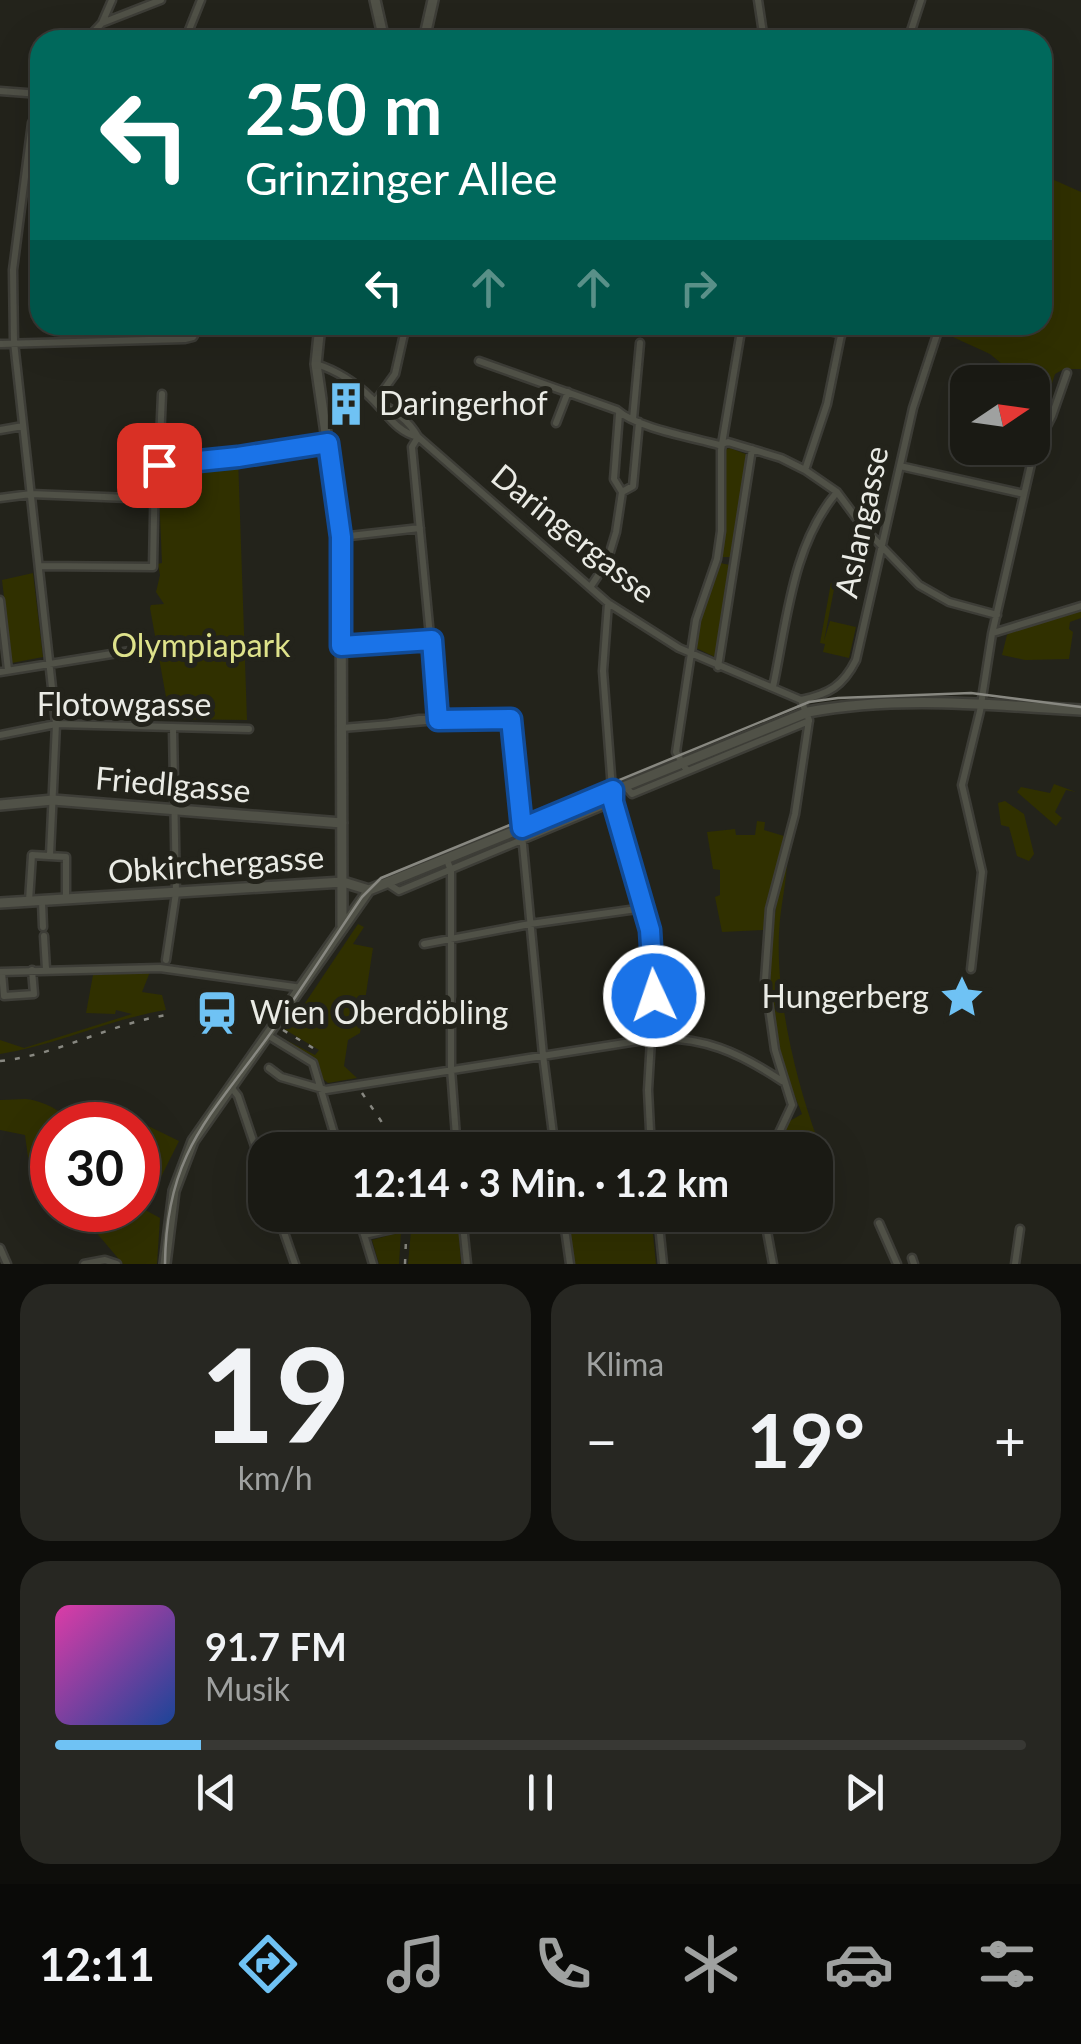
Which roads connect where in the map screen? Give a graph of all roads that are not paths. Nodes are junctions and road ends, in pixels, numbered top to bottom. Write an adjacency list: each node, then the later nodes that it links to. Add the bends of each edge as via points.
1 (112, 0): 8 (street)
2 (161, 0): 8 (street)
3 (202, 0): 10 (street)
4 (375, 0): 11 (street)
5 (433, 0): 12 (street)
6 (758, 0): 13 (street)
7 (921, 0): 14 (street)
8 (102, 23): 9 (street)
9 (95, 30)
10 (189, 30)
11 (382, 30)
12 (426, 30)
13 (762, 30)
14 (911, 30)
15 (0, 92): 16 (street)
16 (30, 94)
17 (30, 139): 24 (street, via 14,263)
18 (194, 335): 24 (street)
19 (319, 335): 28 (street)
20 (404, 335): 32 (street, via 395,374)
21 (740, 335): 41 (street)
22 (841, 335): 46 (street)
23 (937, 335): 45 (street, Aslangasse)
24 (14, 342): 26 (street); 37 (street)
25 (640, 343): 35 (street)
26 (0, 344)
27 (478, 361): 30 (street)
28 (316, 364): 32 (street, Daringergasse); 40 (street)
29 (1067, 373): 34 (street)
30 (568, 392): 33 (street); 36 (street)
31 (162, 394): 43 (street)
32 (375, 402): 39 (street, Daringergasse, via 406,434)
33 (619, 414): 35 (street); 47 (street, via 614,479)
34 (1050, 419)
35 (636, 420): 41 (street); 47 (street, via 632,486)
36 (556, 424)
37 (23, 426): 38 (street); 49 (street)
38 (0, 430)
39 (418, 437): 53 (street, via 412,446); 59 (street, Daringergasse)
40 (328, 443): 43 (street); 54 (street)
41 (723, 444): 42 (street); 56 (street)
42 (752, 449): 46 (street); 57 (street)
43 (159, 465): 52 (street)
44 (1031, 465): 50 (street)
45 (900, 466): 50 (street); 55 (street, Aslangasse)
46 (805, 470): 48 (street)
47 (622, 492): 59 (street, via 612,554)
48 (837, 492): 55 (street); 72 (street, via 806,541)
49 (31, 494): 51 (street); 52 (street); 58 (street)
50 (1024, 494): 63 (street)
51 (0, 498)
52 (153, 499): 58 (street, via 153,567)
53 (420, 528): 54 (street); 65 (street)
54 (341, 537): 66 (street)
55 (883, 546): 63 (street, via 933,595); 73 (street, Aslangasse, via 860,648 846,679)
56 (716, 559): 57 (street); 68 (street)
57 (734, 562): 70 (street)
58 (39, 566): 69 (street)
59 (591, 586): 61 (street, Daringergasse)
60 (0, 600): 71 (street)
61 (608, 603): 68 (street, Daringergasse); 84 (street, via 604,721)
62 (1081, 606): 64 (street)
63 (997, 615): 64 (street)
64 (992, 634): 74 (street)
65 (432, 640): 66 (street); 77 (street)
66 (341, 646): 80 (street)
67 (136, 650): 69 (street)
68 (690, 653): 70 (street, Daringergasse); 83 (street, via 676,752)
69 (50, 663): 71 (street); 78 (street)
70 (718, 667): 72 (street, Daringergasse)
71 (4, 671)
72 (773, 687): 73 (street, Daringergasse)
73 (801, 700): 76 (street)
74 (980, 702): 75 (street); 76 (street, via 848,706); 106 (street, via 962,785 982,872)
75 (1081, 710)
76 (808, 716): 83 (street); 118 (street, via 766,947 768,1017)
77 (438, 720): 80 (street); 90 (street, via 511,719)
78 (56, 724): 79 (street, Flotowgasse); 82 (street, Flotowgasse); 85 (street)
79 (173, 728): 81 (street, Flotowgasse); 88 (street)
80 (342, 728): 89 (street)
81 (249, 729)
82 (0, 734)
83 (683, 767): 84 (street)
84 (613, 790): 86 (street); 90 (street)
85 (53, 800): 87 (street, Friedlgasse); 88 (street, Friedlgasse); 91 (street)
86 (613, 802): 90 (street); 100 (street)
87 (0, 806)
88 (176, 812): 89 (street, Friedlgasse); 95 (street)
89 (342, 823): 93 (street)
90 (522, 834): 92 (street); 101 (street)
91 (50, 855): 96 (street, via 32,855); 97 (street, via 66,856)
92 (449, 865): 94 (street); 103 (street)
93 (343, 882): 94 (street, Obkirchergasse); 95 (street, Obkirchergasse); 102 (street)
94 (369, 890): 102 (street)
95 (176, 892): 97 (street, Obkirchergasse); 105 (street)
96 (29, 900): 98 (street, Obkirchergasse); 99 (street)
97 (66, 900): 98 (street, Obkirchergasse)
98 (42, 902): 108 (street)
99 (0, 903)
100 (644, 908): 101 (street); 114 (street, via 655,973)
101 (530, 924): 103 (street); 115 (street)
102 (342, 929): 110 (street)
103 (451, 938): 104 (street); 111 (street)
104 (424, 944)
105 (166, 960)
106 (971, 969)
107 (32, 970): 108 (street); 109 (street); 109 (street, via 34,994 4,996)
108 (46, 970): 110 (street, via 160,968)
109 (1, 972)
110 (302, 988): 113 (street)
111 (451, 1015): 112 (street); 117 (street)
112 (416, 1021)
113 (269, 1036): 119 (street, via 258,1059); 120 (street, via 309,1058)
114 (650, 1038): 115 (street); 118 (street, via 730,1050); 125 (street)
115 (543, 1055): 117 (street); 124 (street)
116 (270, 1068): 120 (street)
117 (451, 1069): 120 (street); 123 (street)
118 (783, 1082): 126 (street, via 792,1111)
119 (231, 1086): 121 (street); 138 (street, via 179,1173)
120 (321, 1089): 122 (street)
121 (250, 1132)
122 (334, 1132)
123 (456, 1132)
124 (553, 1132)
125 (651, 1132)
126 (781, 1132)
127 (879, 1222): 148 (street)
128 (1020, 1229): 149 (street)
129 (284, 1232): 142 (street)
130 (363, 1232): 136 (street)
131 (378, 1232): 136 (street, bridge)
132 (463, 1232): 144 (street)
133 (565, 1232): 145 (street)
134 (660, 1232): 146 (street)
135 (767, 1232): 147 (street)
136 (364, 1235): 143 (street)
137 (0, 1248): 140 (street)
138 (167, 1261)
139 (115, 1263): 141 (street)
140 (7, 1264)
141 (84, 1264)
142 (295, 1264)
143 (373, 1264)
144 (466, 1264)
145 (570, 1264)
146 (664, 1264)
147 (772, 1264)
148 (897, 1264)
149 (1015, 1264)

